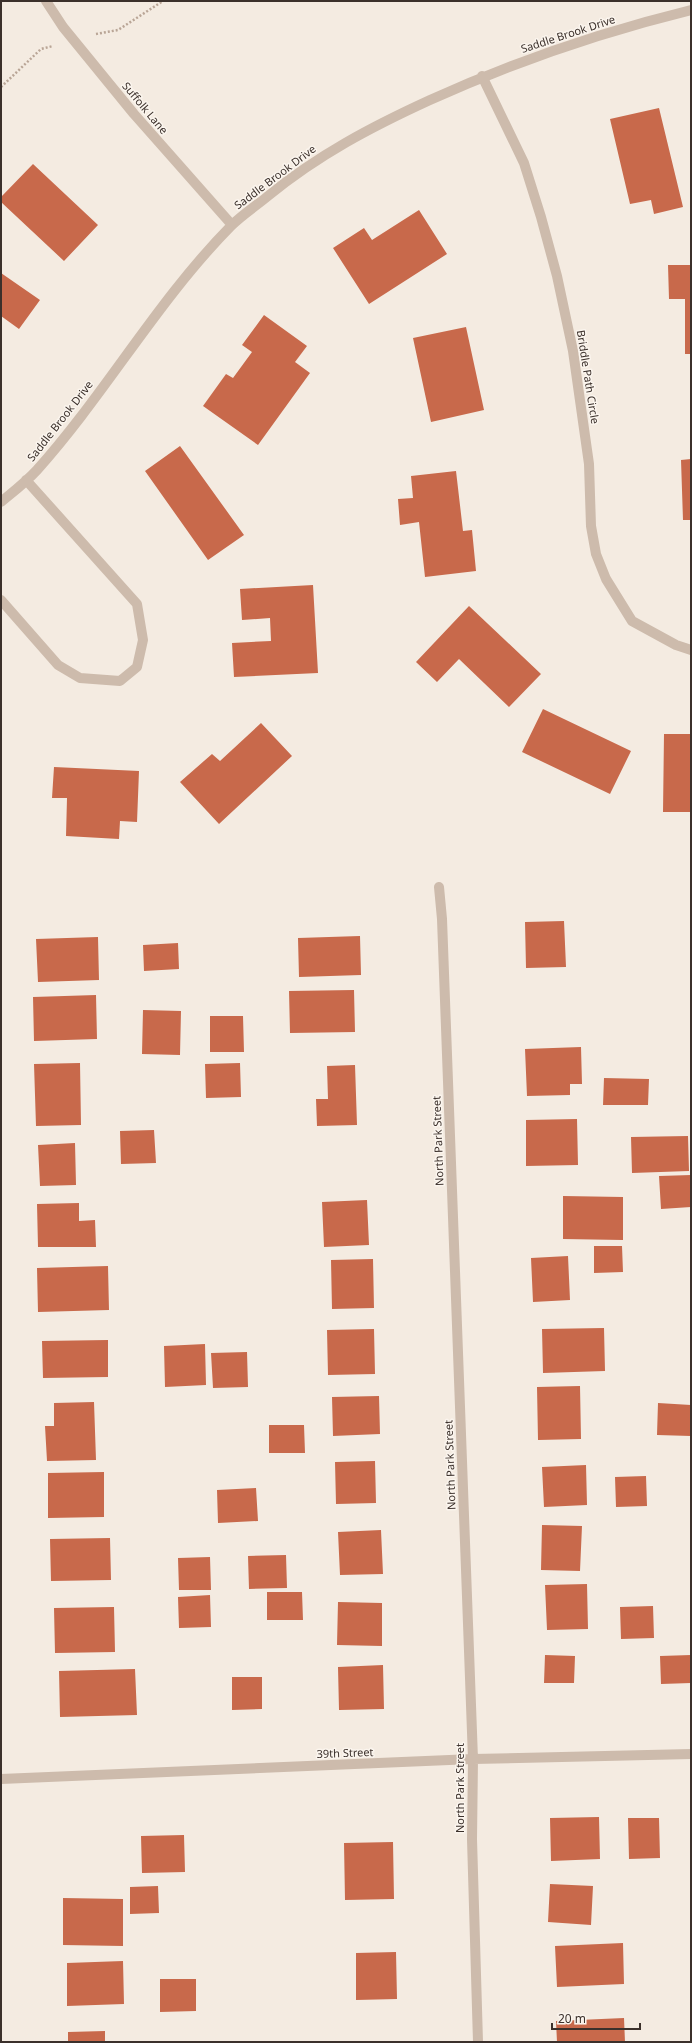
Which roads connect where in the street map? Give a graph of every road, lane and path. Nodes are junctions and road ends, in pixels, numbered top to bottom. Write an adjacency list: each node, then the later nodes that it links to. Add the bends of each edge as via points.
1 (46, 1): 4 (street, Suffolk Lane, via 63,27 134,114)
2 (691, 10): 3 (street, Saddle Brook Drive, via 586,40)
3 (482, 76): 4 (street, Saddle Brook Drive, via 383,122 325,154 295,174); 8 (street, Briddle Path Circle, via 524,163 558,276 573,351 589,464 596,554 606,580 632,621 676,646)
4 (232, 226): 5 (street, Saddle Brook Drive, via 165,302 78,421)
5 (26, 480): 6 (street, Saddle Brook Drive); 7 (street, via 137,604 143,640 137,666 120,681 80,678 58,665)
6 (1, 502)
7 (1, 600)
8 (691, 650)
9 (439, 886): 11 (street, North Park Street)
10 (691, 1754): 11 (street, 39th Street)
11 (473, 1759): 12 (street, 39th Street); 13 (street, North Park Street, via 472,1838)
12 (1, 1779)
13 (478, 2042)

